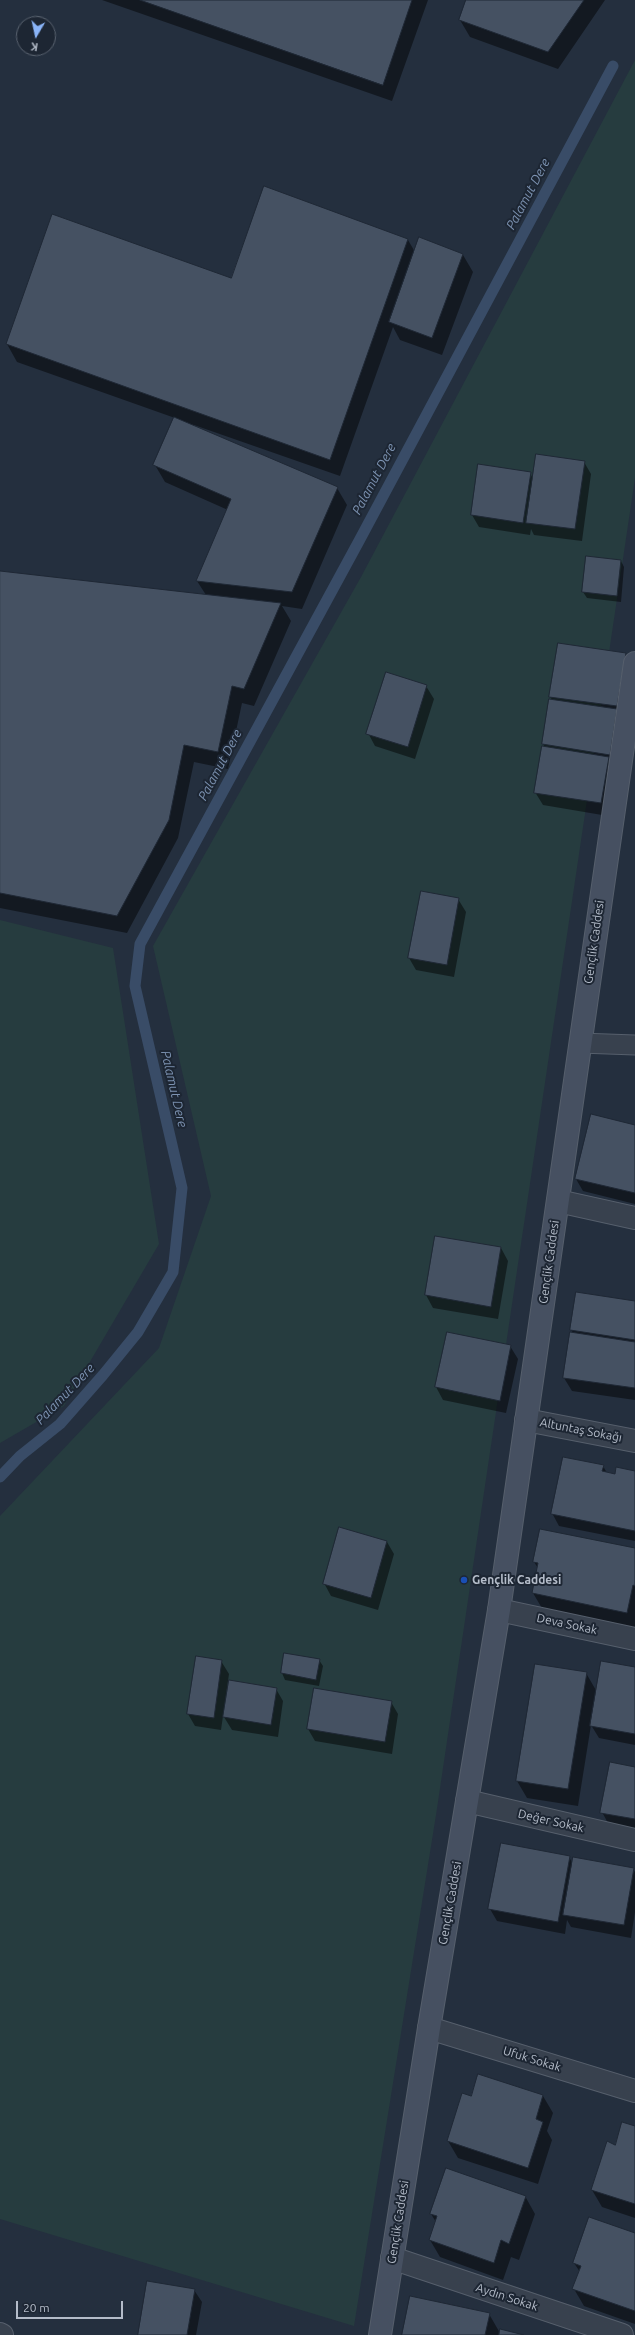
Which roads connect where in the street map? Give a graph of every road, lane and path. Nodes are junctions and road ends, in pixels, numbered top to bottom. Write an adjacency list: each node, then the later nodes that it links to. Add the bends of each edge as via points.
1 (635, 663): 2 (main road, Gençlik Caddesi)
2 (580, 1043): 3 (lane); 4 (main road, Gençlik Caddesi)
3 (635, 1045)
4 (558, 1201): 5 (street); 6 (main road, Gençlik Caddesi)
5 (635, 1218)
6 (526, 1420): 7 (street, Altuntaş Sokağı); 8 (main road, Gençlik Caddesi)
7 (635, 1441)
8 (499, 1610): 9 (street, Deva Sokak); 10 (main road, Gençlik Caddesi)
9 (635, 1638)
10 (467, 1801): 11 (street, Değer Sokak); 12 (main road, Gençlik Caddesi)
11 (635, 1840)
12 (429, 2028): 13 (street, Ufuk Sokak); 14 (main road, Gençlik Caddesi)
13 (635, 2091)
14 (392, 2258): 15 (main road, Gençlik Caddesi); 16 (street, Aydın Sokak)
15 (380, 2335)
16 (622, 2335)

